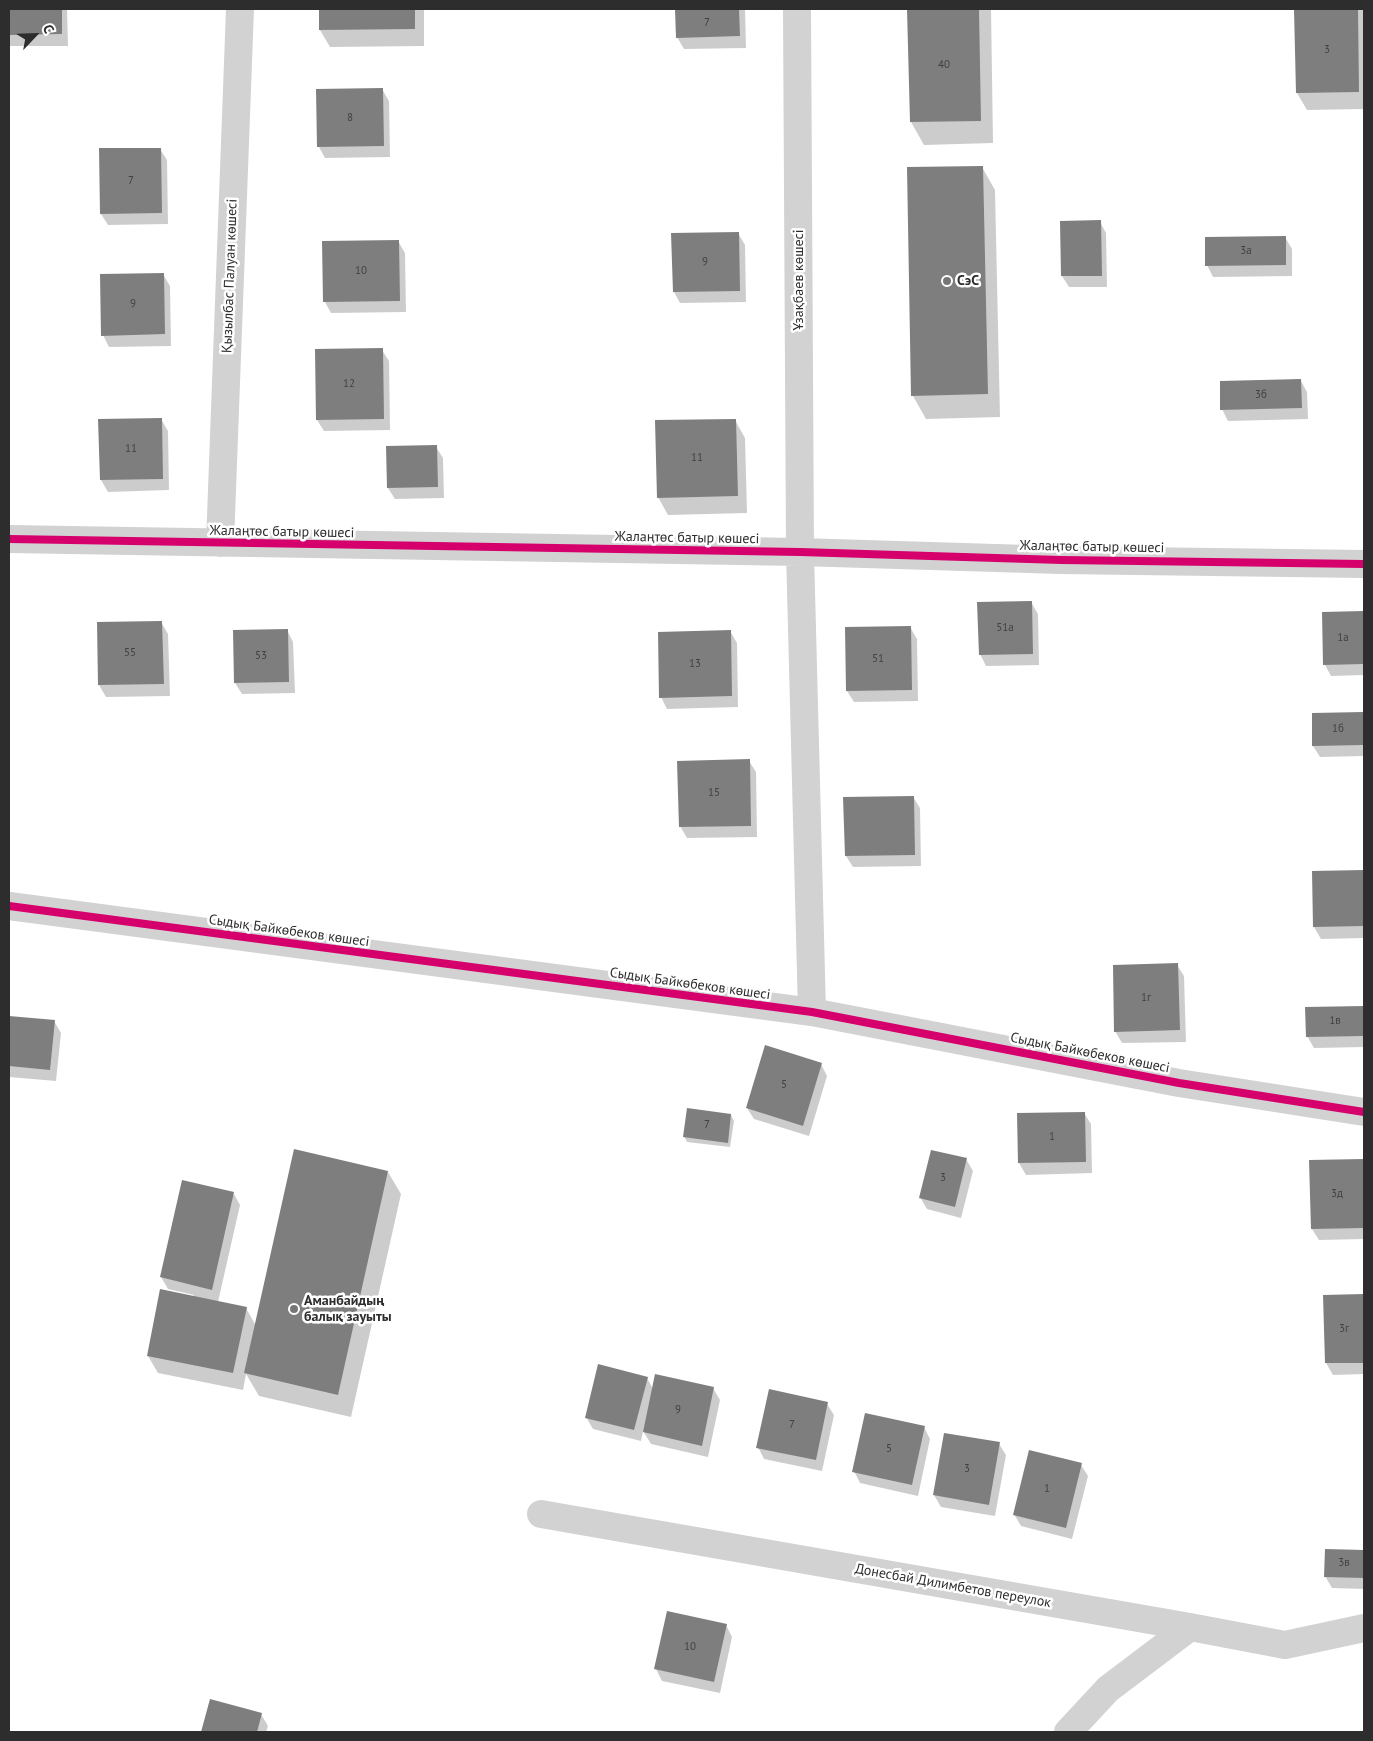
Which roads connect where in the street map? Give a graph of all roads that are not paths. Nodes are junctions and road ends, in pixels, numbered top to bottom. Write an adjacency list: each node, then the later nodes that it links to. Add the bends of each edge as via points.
1 (240, 9): 4 (street, Қызылбас Палуан көшесі)
2 (797, 9): 5 (street, Ұзақбаев көшесі)
3 (9, 539): 4 (street, Жалаңтөс батыр көшесі)
4 (220, 543): 5 (street, Жалаңтөс батыр көшесі)
5 (800, 552): 6 (street, Жалаңтөс батыр көшесі); 8 (street, Ұзақбаев көшесі)
6 (1364, 564)
7 (9, 906): 8 (street, Сыдық Байкөбеков көшесі)
8 (812, 1012): 9 (street, Сыдық Байкөбеков көшесі, via 1180,1083)
9 (1364, 1112)
10 (541, 1514): 11 (street, Донесбай Дилимбетов переулок)
11 (1190, 1627): 12 (street, Донесбай Дилимбетов переулок, via 1285,1645); 13 (street, via 1108,1689)
12 (1364, 1628)
13 (1068, 1732)

